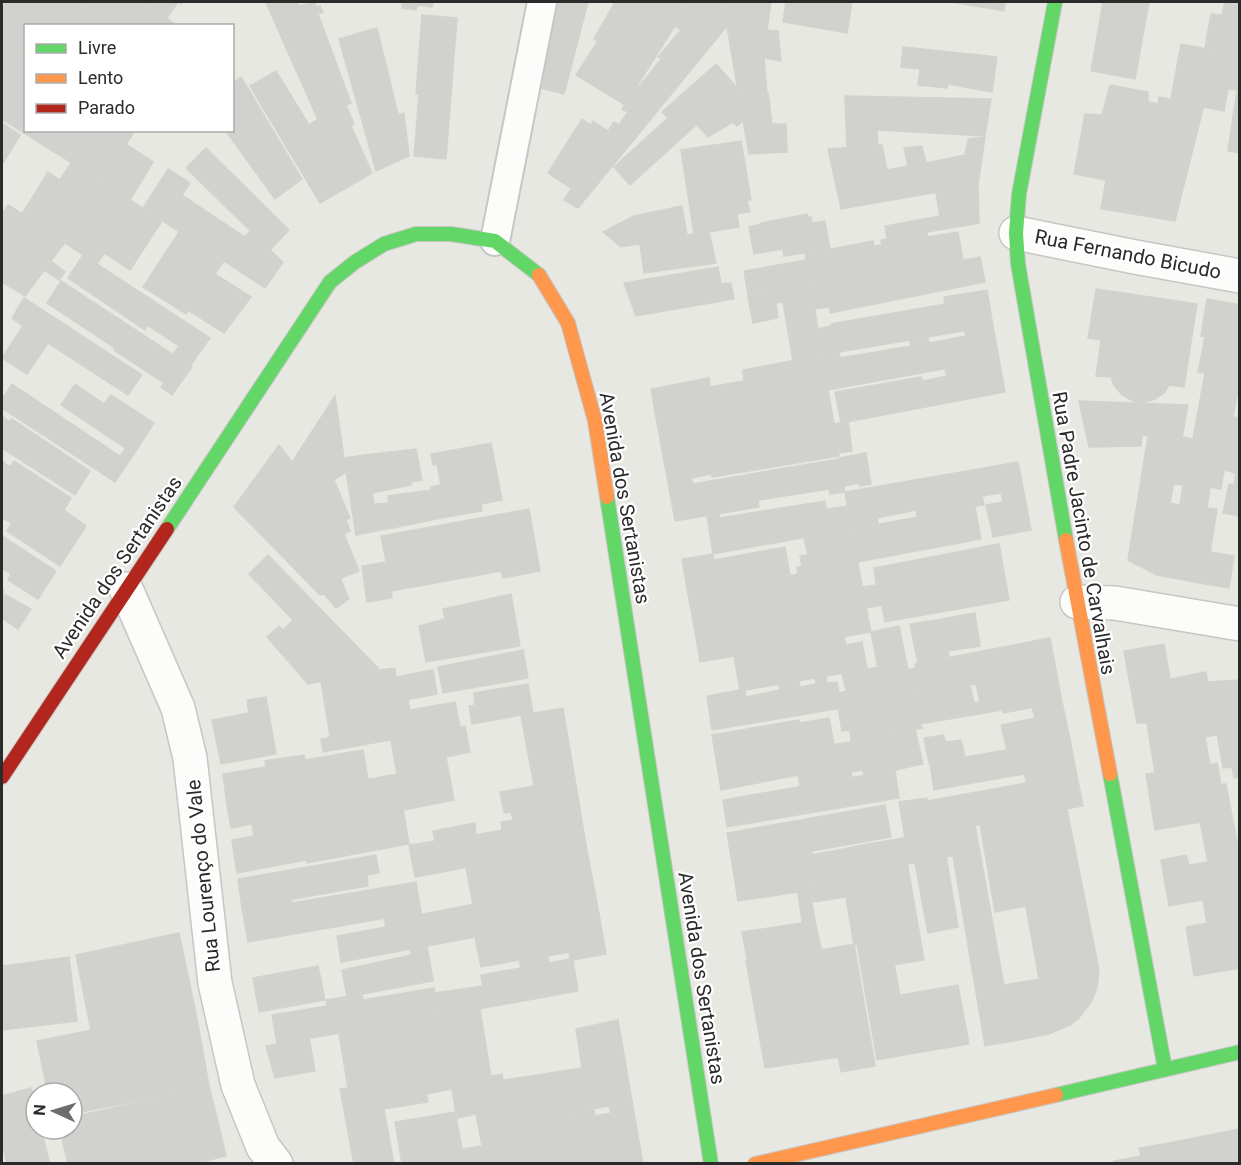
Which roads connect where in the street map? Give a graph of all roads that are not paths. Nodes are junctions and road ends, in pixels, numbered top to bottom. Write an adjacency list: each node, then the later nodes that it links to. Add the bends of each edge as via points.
1 (542, 2): 4 (lane)
2 (1055, 2): 3 (street, Rua Padre Jacinto de Carvalhais, via 1019,194)
3 (1016, 232): 5 (street, Rua Fernando Bicudo); 7 (street, Rua Padre Jacinto de Carvalhais, via 1018,264)
4 (495, 241): 6 (street, Avenida dos Sertanistas, via 451,234 416,234 384,244 330,282); 13 (street, Avenida dos Sertanistas, via 537,272 568,323 595,421)
5 (1239, 276)
6 (126, 589): 9 (street, Avenida dos Sertanistas); 12 (street, Rua Lourenço do Vale, via 178,708 190,758 215,983 238,1085 263,1147)
7 (1077, 602): 8 (street, via 1115,603); 11 (street, Rua Padre Jacinto de Carvalhais)
8 (1239, 624)
9 (2, 777)
10 (1239, 1052): 11 (street)
11 (1165, 1069): 14 (street)
12 (276, 1164)
13 (711, 1164)
14 (755, 1164)

